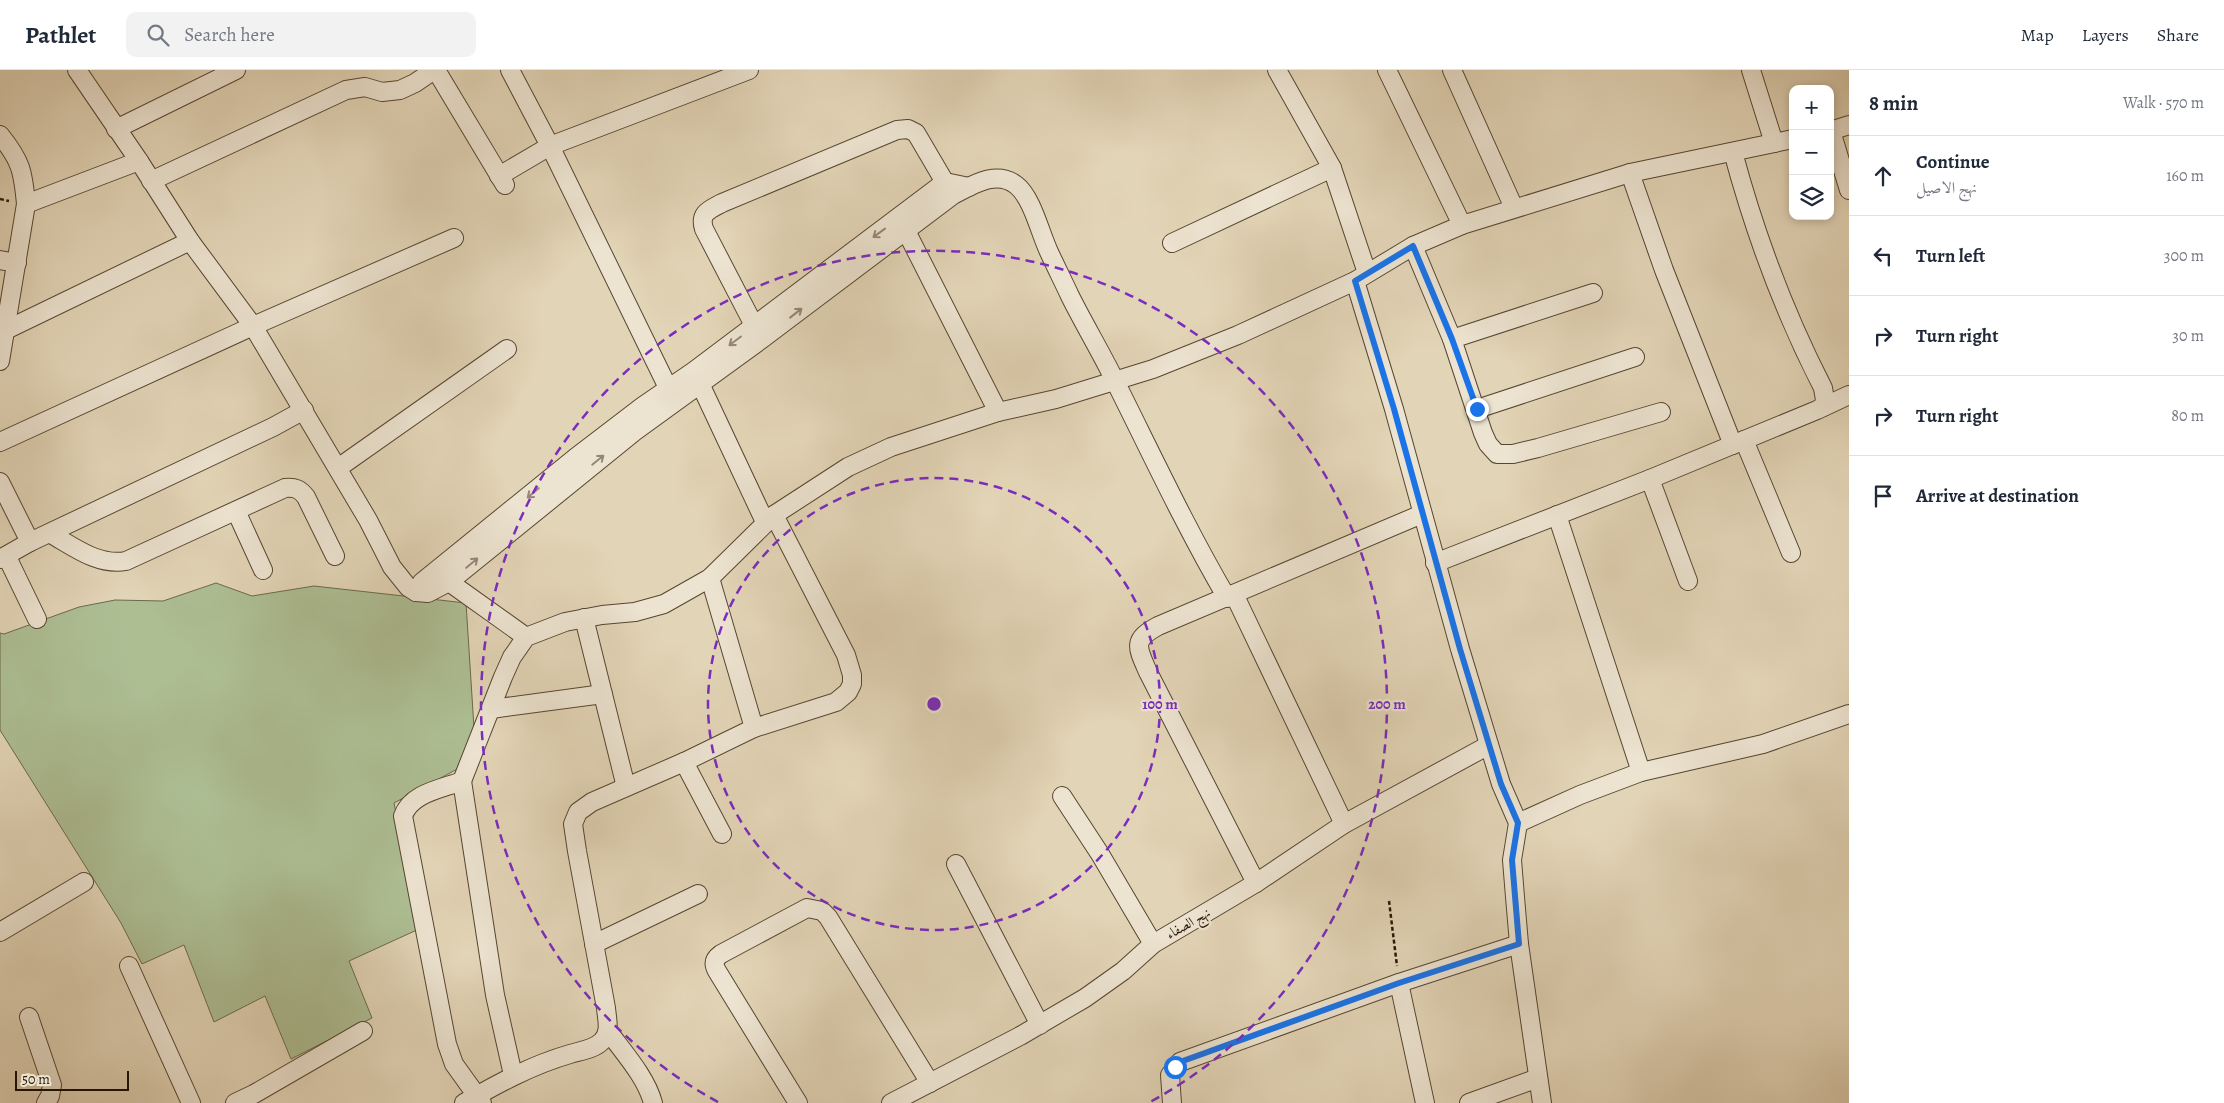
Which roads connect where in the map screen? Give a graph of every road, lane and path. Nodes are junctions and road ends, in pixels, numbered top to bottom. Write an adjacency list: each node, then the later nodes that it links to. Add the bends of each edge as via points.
1 (77, 70): 12 (street)
2 (236, 70): 12 (street)
3 (435, 70): 18 (street, via 502,180); 23 (street, via 400,90 382,92 365,87 346,90)
4 (510, 70): 18 (street)
5 (749, 70): 10 (street)
6 (1277, 70): 21 (street)
7 (1386, 70): 29 (street)
8 (1452, 70): 27 (street)
9 (1752, 70): 17 (street)
10 (720, 75): 18 (street)
11 (1849, 125): 13 (street)
12 (116, 129): 20 (street)
13 (1834, 130)
14 (0, 135): 26 (street, via 15,154 23,178)
15 (1789, 140): 17 (street)
16 (1834, 141): 25 (street)
17 (1774, 144): 19 (street)
18 (550, 146): 47 (street)
19 (1733, 152): 22 (street); 49 (street, via 1749,208 1787,313 1823,388)
20 (138, 161): 23 (street); 26 (street)
21 (1332, 168): 32 (street); 36 (street)
22 (1630, 173): 27 (street); 55 (street, via 1664,270)
23 (151, 181): 31 (street)
24 (949, 189): 28 (street); 40 (street, via 916,133 902,129 835,154 705,212 702,219 704,229); 46 (street, via 969,187 993,178 1007,179 1017,185 1028,200 1078,313)
25 (1849, 190)
26 (26, 204): 35 (street)
27 (1514, 208): 29 (street)
28 (903, 225): 40 (street, via 848,272); 52 (street)
29 (1462, 225): 33 (street)
30 (454, 238): 38 (street)
31 (190, 242): 38 (street); 39 (street)
32 (1172, 243)
33 (1413, 246): 36 (street); 41 (street)
34 (0, 260): 35 (street)
35 (18, 263): 39 (street)
36 (1361, 277): 46 (street, via 1238,335); 60 (street)
37 (1593, 293): 41 (street)
38 (253, 326): 51 (street); 54 (street)
39 (3, 330): 44 (street)
40 (758, 333): 45 (street)
41 (1452, 339): 50 (street)
42 (507, 349): 56 (street)
43 (1635, 356): 50 (street)
44 (0, 361)
45 (698, 378): 47 (street); 62 (street)
46 (1116, 382): 52 (street); 74 (street, via 1181,517)
47 (671, 394): 72 (street, one-way to 47); 73 (street, one-way to 73, via 575,458 422,582)
48 (1849, 395): 49 (street)
49 (1823, 407): 55 (street)
50 (1477, 409): 53 (street, via 1488,444 1496,454 1538,448)
51 (304, 410): 56 (street); 63 (street)
52 (998, 412): 62 (street, via 890,447 848,467)
53 (1661, 412)
54 (0, 442)
55 (1739, 442): 57 (street); 65 (street)
56 (338, 468): 73 (street, via 392,567)
57 (1650, 479): 61 (street); 71 (street)
58 (0, 482): 64 (street)
59 (236, 511): 63 (street, via 137,557 115,563 100,560); 66 (street, via 286,488 301,490); 69 (street)
60 (1422, 514): 68 (street); 74 (street)
61 (1557, 515): 68 (street); 84 (street)
62 (770, 518): 70 (street); 81 (street, via 846,654 852,684 836,702)
63 (51, 534): 64 (street)
64 (30, 542): 67 (street)
65 (1791, 552)
66 (335, 556)
67 (3, 558): 76 (street)
68 (1435, 563): 82 (street)
69 (264, 570)
70 (710, 578): 75 (street, via 664,604 635,612); 81 (street)
71 (1688, 581)
72 (449, 582): 73 (street, via 428,593); 77 (street)
73 (416, 592)
74 (1231, 596): 89 (street); 93 (street, via 1158,626 1142,636 1138,646 1148,672)
75 (584, 618): 77 (street); 78 (street)
76 (37, 619)
77 (526, 637): 79 (street, via 512,657)
78 (603, 694): 79 (street); 86 (street)
79 (491, 709): 85 (street)
80 (1849, 714): 84 (street, via 1763,744)
81 (754, 728): 83 (street)
82 (1489, 745): 88 (street); 89 (street, نهج الصفاء)
83 (684, 762): 86 (street); 90 (street)
84 (1642, 772): 88 (street)
85 (462, 781): 106 (street, via 493,985); 110 (street, via 422,795 412,802 403,816 447,1044)
86 (626, 787): 97 (street, via 592,802 578,812 574,824)
87 (1062, 796): 98 (street)
88 (1518, 823): 99 (street, via 1512,860)
89 (1344, 824): 93 (street, نهج الصفاء)
90 (722, 834)
91 (956, 864): 103 (street)
92 (84, 882): 96 (street)
93 (1256, 883): 98 (street, نهج الصفاء)
94 (698, 894): 97 (street)
95 (1389, 900): 101 (path)
96 (0, 932)
97 (594, 944): 105 (street)
98 (1153, 944): 103 (street, نهج الصفاء, via 1123,971)
99 (1519, 944): 101 (street); 107 (street)
100 (129, 966): 112 (street)
101 (1399, 983): 117 (street, via 1180,1062 1170,1076); 118 (street)
102 (29, 1017): 111 (street, via 52,1085)
103 (1040, 1025): 108 (street, نهج الصفاء)
104 (363, 1031): 109 (street)
105 (608, 1032): 106 (street, via 594,1047); 114 (street, via 629,1059)
106 (512, 1075): 110 (street)
107 (1538, 1078): 119 (street); 120 (street)
108 (930, 1083): 115 (street, via 828,917 822,911 807,908 721,954 714,963); 116 (street, نهج الصفاء)
109 (256, 1099): 113 (street)
110 (474, 1101)
111 (46, 1103)
112 (191, 1103)
113 (235, 1103)
114 (653, 1103)
115 (798, 1103)
116 (891, 1103)
117 (1172, 1103)
118 (1425, 1103)
119 (1469, 1103)
120 (1542, 1103)

